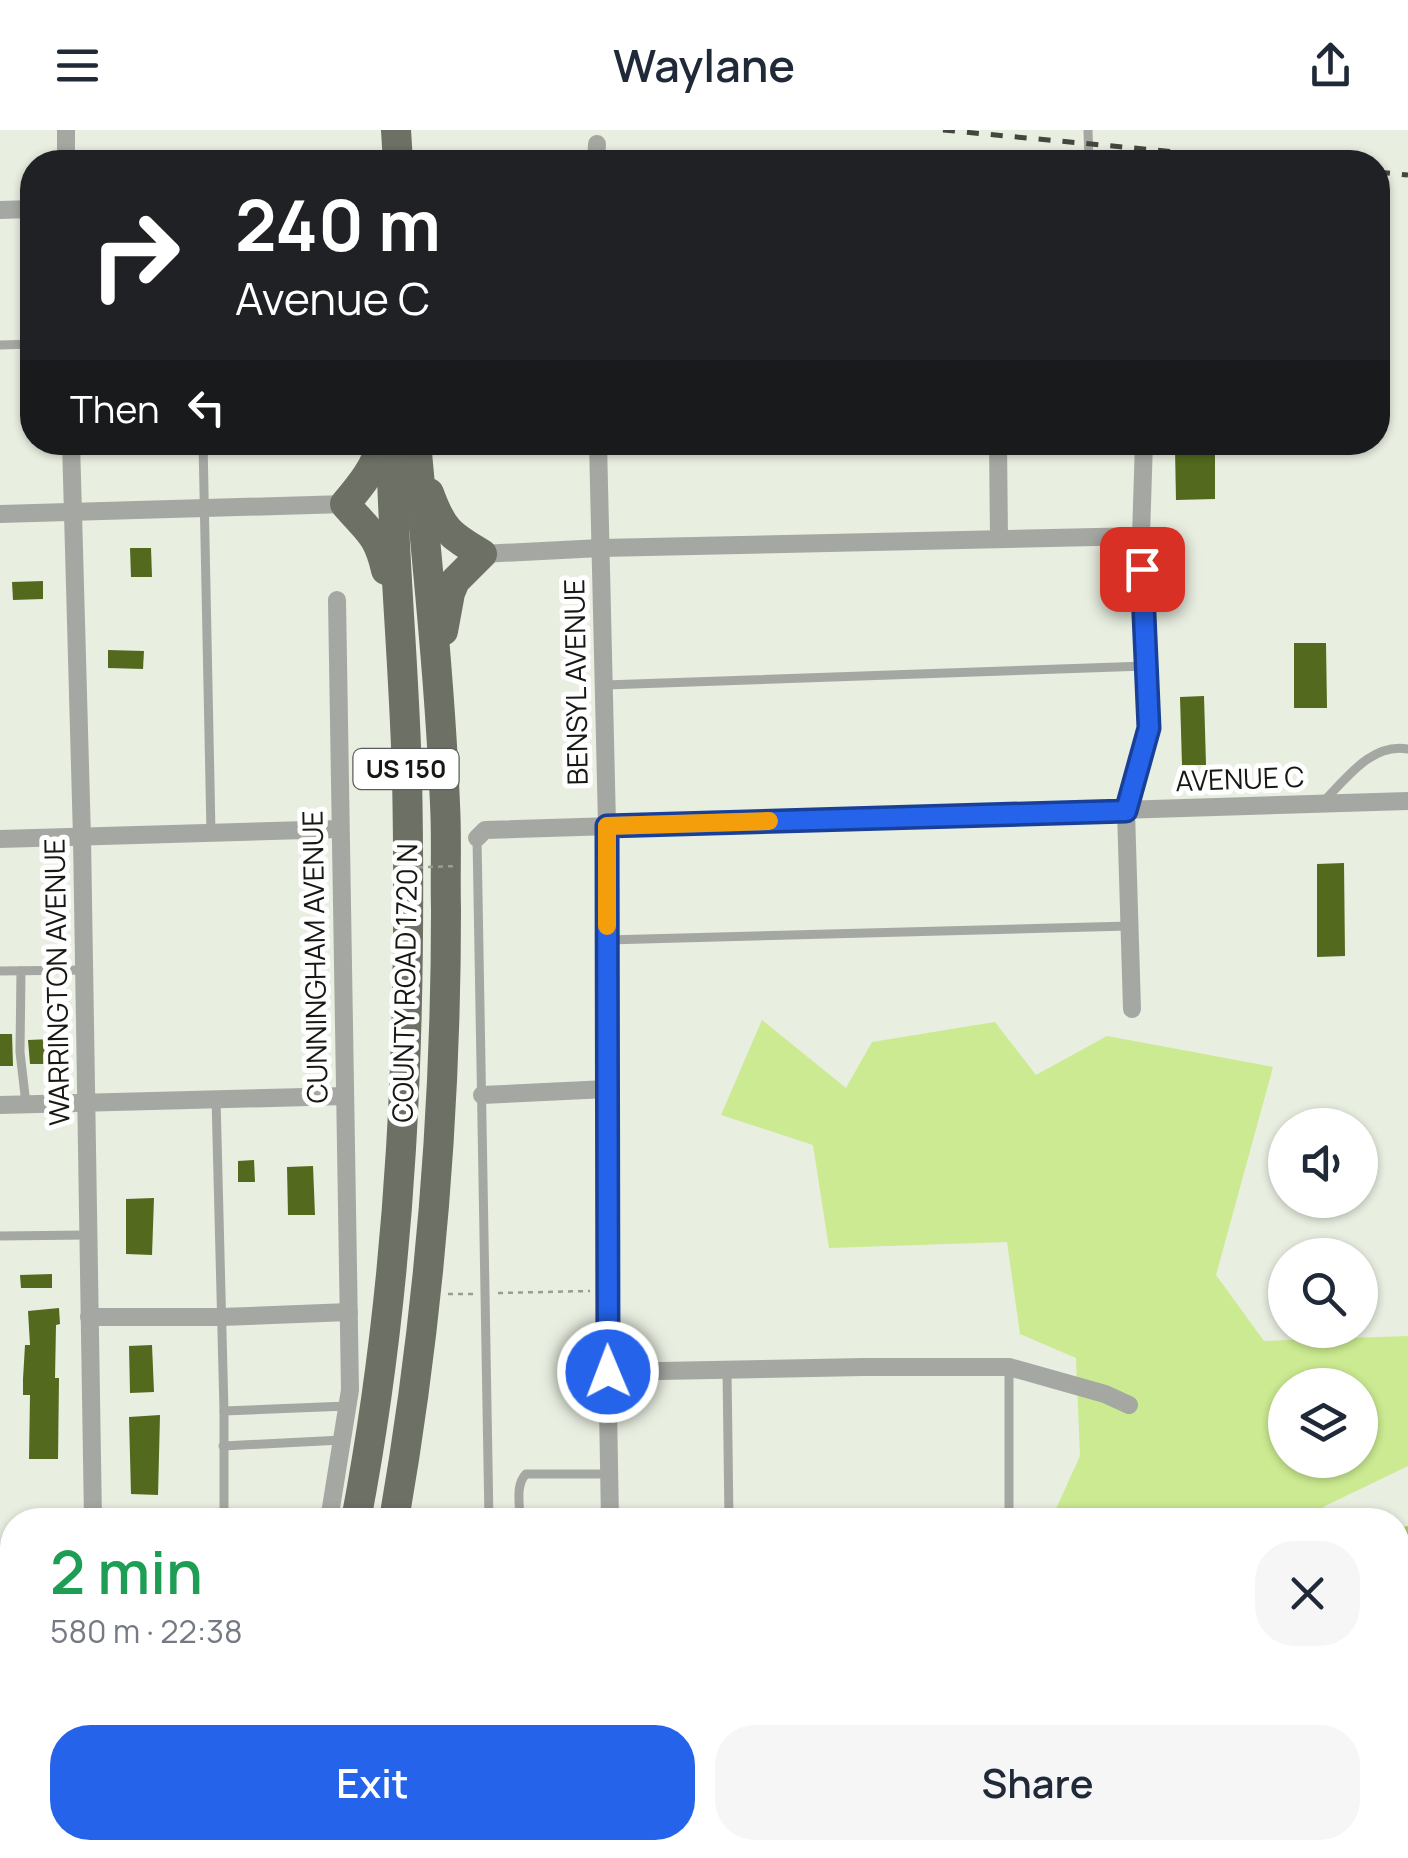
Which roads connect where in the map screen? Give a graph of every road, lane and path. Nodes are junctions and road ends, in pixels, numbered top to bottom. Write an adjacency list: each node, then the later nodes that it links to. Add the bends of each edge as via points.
1 (71, 455): 12 (street, WARRINGTON AVENUE)
2 (203, 455): 11 (lane)
3 (378, 455): 10 (main road)
4 (392, 455): 19 (main road, COUNTY ROAD 1720 N / US 150)
5 (417, 455): 21 (main road, US 150)
6 (418, 455): 17 (main road, via 439,520)
7 (598, 455): 16 (street, BENSYL AVENUE)
8 (998, 455): 15 (street)
9 (1144, 455): 14 (street)
10 (345, 504): 11 (street); 19 (main road, via 381,547)
11 (203, 508): 12 (street); 29 (lane)
12 (73, 512): 13 (street); 30 (street, WARRINGTON AVENUE)
13 (0, 514)
14 (1141, 536): 15 (street); 20 (street)
15 (1000, 538): 16 (street)
16 (600, 548): 17 (street); 22 (street, BENSYL AVENUE)
17 (482, 554): 21 (main road, via 450,593)
18 (336, 600): 28 (street, CUNNINGHAM AVENUE)
19 (400, 637): 68 (main road, COUNTY ROAD 1720 N / US 150, via 408,994 401,1176)
20 (1146, 666): 22 (lane); 26 (street, via 1149,728)
21 (436, 667): 69 (main road, COUNTY ROAD 1720 N / US 150, via 445,806 442,1096 426,1294)
22 (605, 685): 27 (street, BENSYL AVENUE)
23 (1408, 748): 25 (lane, via 1376,752)
24 (1408, 801): 25 (street, AVENUE C)
25 (1322, 804): 26 (street, AVENUE C)
26 (1126, 811): 27 (street, AVENUE C); 35 (street)
27 (607, 826): 31 (street, AVENUE C, via 485,830); 36 (street, BENSYL AVENUE)
28 (340, 829): 29 (street); 43 (street, CUNNINGHAM AVENUE)
29 (210, 832): 30 (street)
30 (82, 838): 32 (street); 37 (street, WARRINGTON AVENUE)
31 (477, 838): 42 (lane)
32 (0, 839)
33 (457, 866): 34 (path, bridge)
34 (398, 868)
35 (1131, 926): 36 (lane); 40 (street)
36 (607, 940): 41 (street, BENSYL AVENUE)
37 (84, 970): 39 (lane); 45 (street, WARRINGTON AVENUE)
38 (0, 971): 39 (lane)
39 (22, 971): 47 (lane)
40 (1132, 1010)
41 (608, 1089): 42 (street); 58 (street, BENSYL AVENUE)
42 (482, 1095): 51 (lane)
43 (345, 1096): 44 (street); 53 (street, CUNNINGHAM AVENUE)
44 (216, 1098): 45 (street); 54 (lane)
45 (86, 1102): 47 (street); 48 (street, WARRINGTON AVENUE)
46 (0, 1104): 47 (street)
47 (26, 1104)
48 (88, 1235): 49 (lane); 55 (street, WARRINGTON AVENUE)
49 (0, 1236)
50 (591, 1292): 51 (path)
51 (486, 1293): 52 (path); 70 (lane)
52 (441, 1294)
53 (349, 1312): 54 (street); 60 (street, CUNNINGHAM AVENUE)
54 (221, 1316): 55 (street); 61 (lane)
55 (89, 1318): 65 (street, WARRINGTON AVENUE)
56 (1009, 1367): 57 (street); 59 (street); 74 (lane)
57 (727, 1370): 58 (street); 73 (lane)
58 (608, 1372): 64 (street, BENSYL AVENUE)
59 (1129, 1405)
60 (347, 1406): 61 (lane); 62 (street, CUNNINGHAM AVENUE)
61 (224, 1411): 63 (lane)
62 (342, 1440): 63 (lane); 67 (street, CUNNINGHAM AVENUE)
63 (223, 1446): 66 (lane)
64 (609, 1474): 71 (lane, via 526,1474); 72 (street, BENSYL AVENUE)
65 (92, 1508)
66 (224, 1508)
67 (331, 1508)
68 (358, 1508)
69 (396, 1508)
70 (490, 1508)
71 (520, 1508)
72 (610, 1508)
73 (729, 1508)
74 (1009, 1508)

